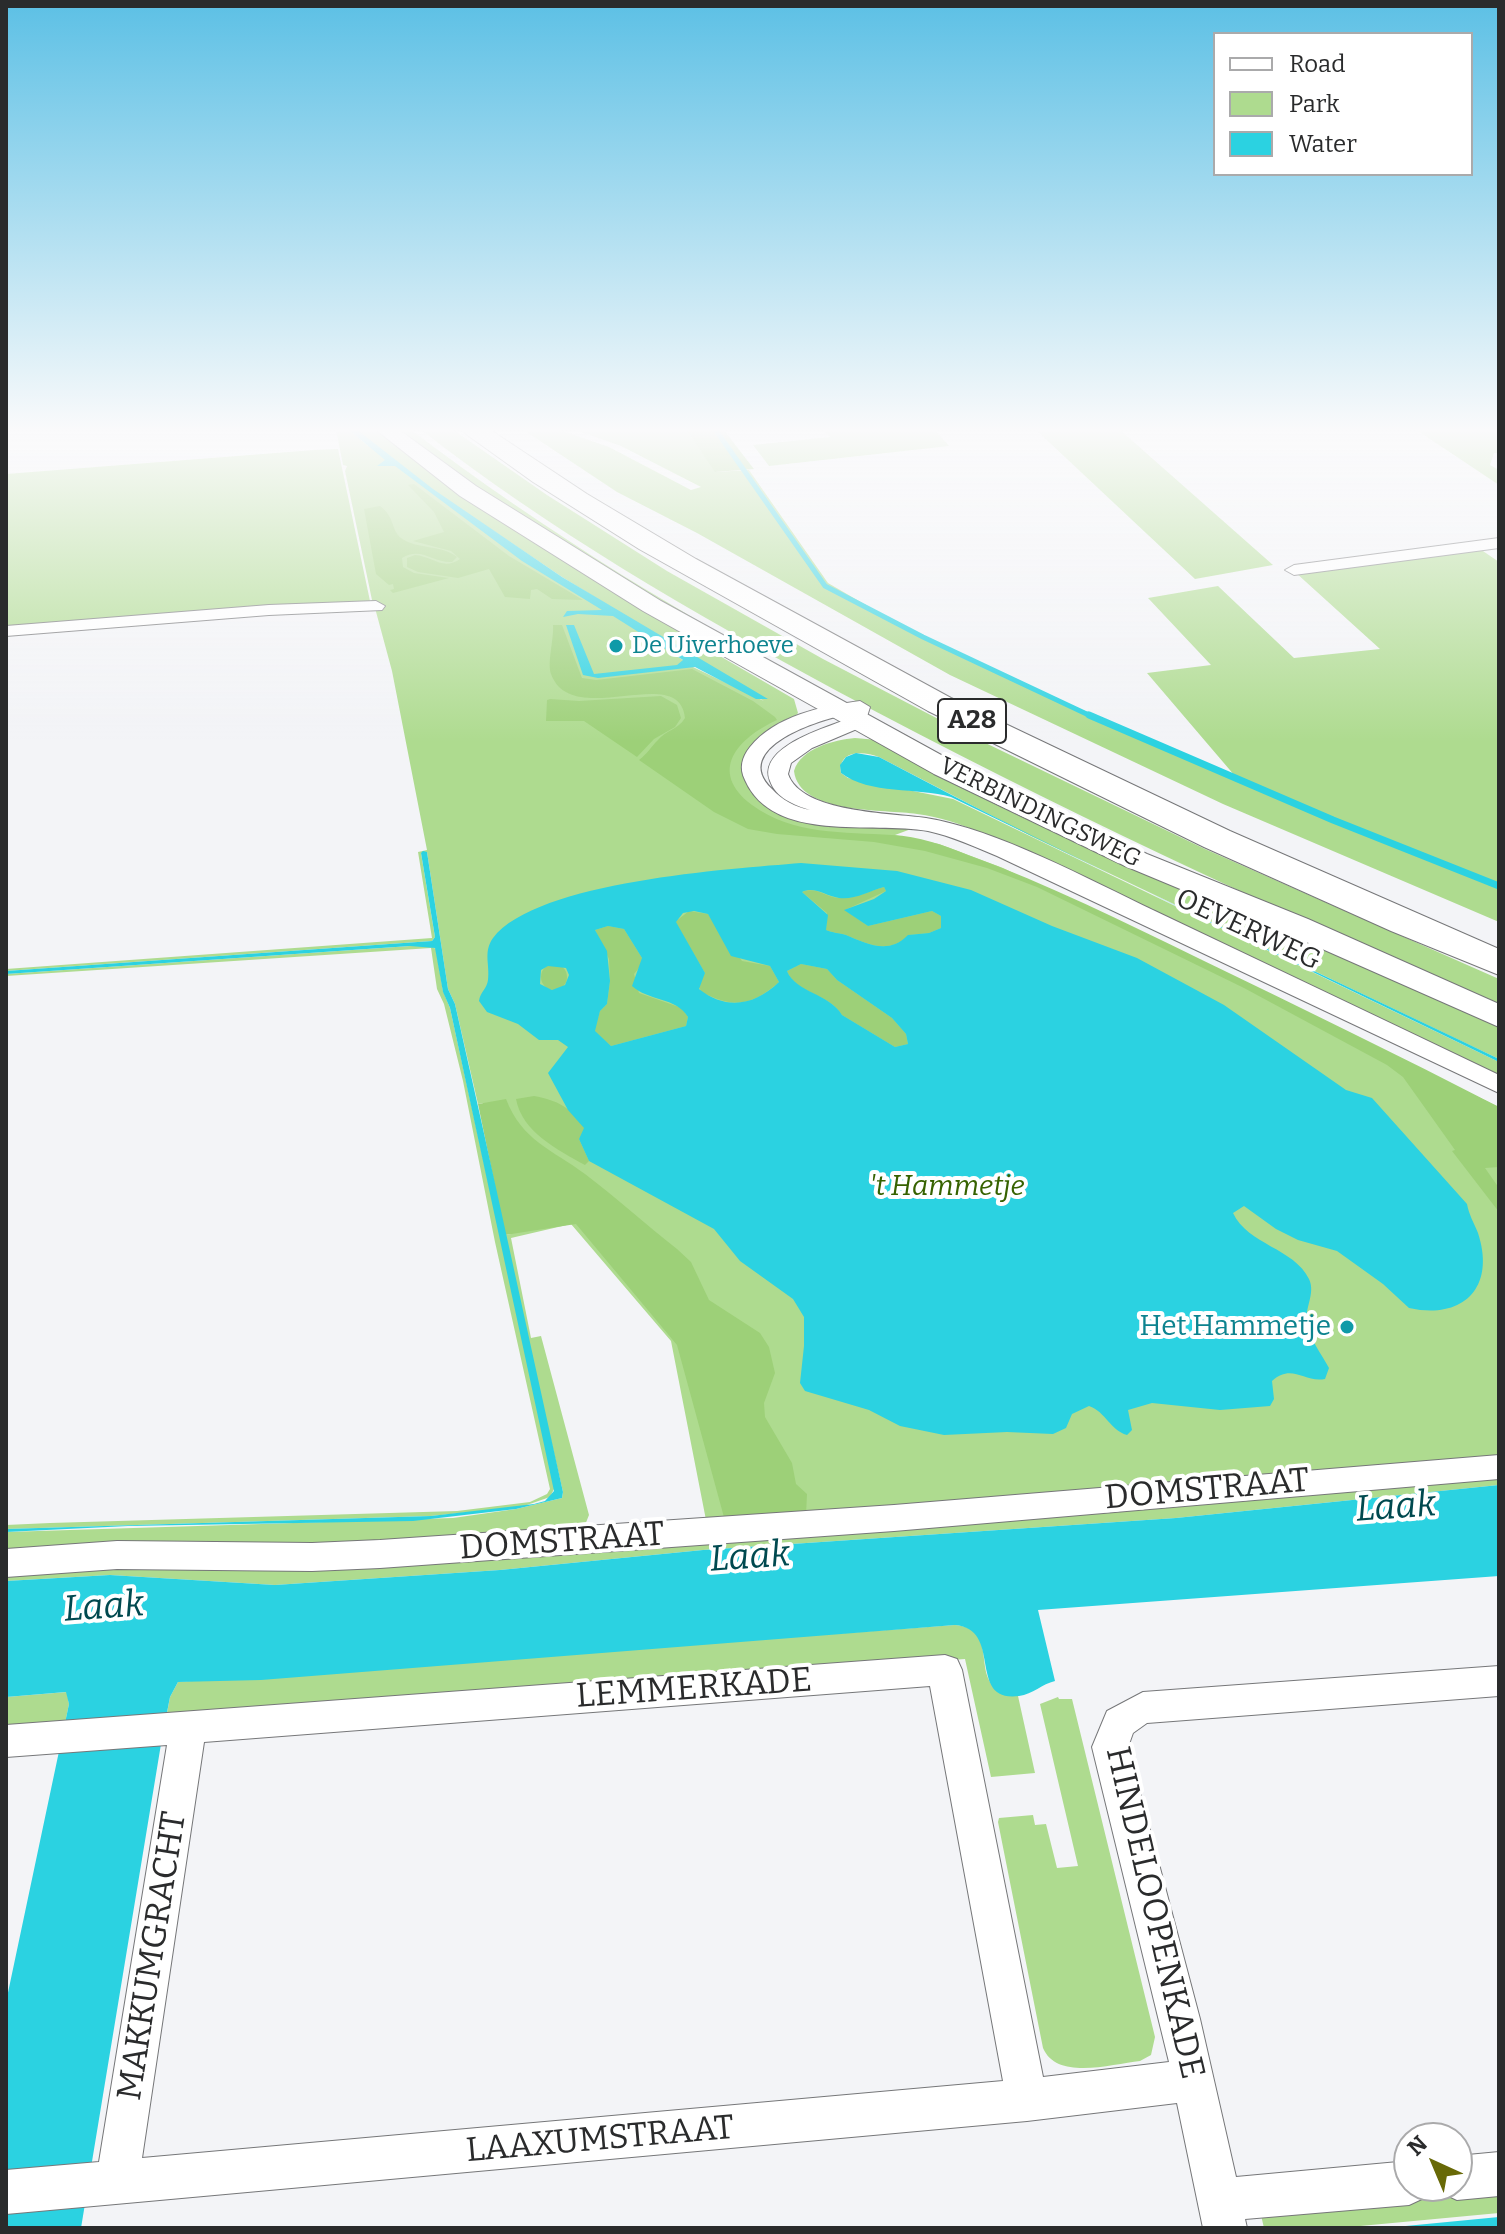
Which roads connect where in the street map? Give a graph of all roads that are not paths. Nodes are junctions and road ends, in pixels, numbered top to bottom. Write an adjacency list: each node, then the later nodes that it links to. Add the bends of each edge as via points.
1 (533, 533): 9 (main road, VERBINDINGSWEG, via 714,643)
2 (564, 533): 9 (main road, VERBINDINGSWEG)
3 (630, 533): 12 (highway, A28, via 898,684 1158,811)
4 (665, 533): 11 (highway, A28, via 885,655 1196,805)
5 (1496, 546): 6 (street)
6 (1294, 570)
7 (376, 606): 8 (street)
8 (6, 631)
9 (850, 712): 10 (street, OEVERWEG, via 790,753 779,764 778,777 786,789 812,804); 10 (street, OEVERWEG, via 769,738 752,756 750,772 766,796 791,811 824,820); 13 (main road, VERBINDINGSWEG)
10 (874, 819): 14 (street, OEVERWEG, via 935,825 1033,863)
11 (1499, 937)
12 (1499, 963)
13 (1499, 1017)
14 (1499, 1085)
15 (1499, 1467): 16 (street, DOMSTRAAT, via 380,1554 143,1554)
16 (6, 1563)
17 (1499, 1681): 20 (street, HINDELOOPENKADE, via 1143,1708 1118,1722 1110,1747)
18 (188, 1727): 19 (street, LEMMERKADE); 21 (street, LEMMERKADE, via 945,1670); 24 (street, MAKKUMGRACHT)
19 (6, 1741)
20 (1193, 2080): 21 (street, LAAXUMSTRAAT); 27 (street, HINDELOOPENKADE)
21 (1027, 2100): 24 (street, LAAXUMSTRAAT)
22 (1499, 2174): 23 (street)
23 (1473, 2176)
24 (105, 2184): 26 (street, LAAXUMSTRAAT)
25 (1393, 2186): 27 (street, HINDELOOPENKADE)
26 (6, 2192)
27 (1222, 2214)

